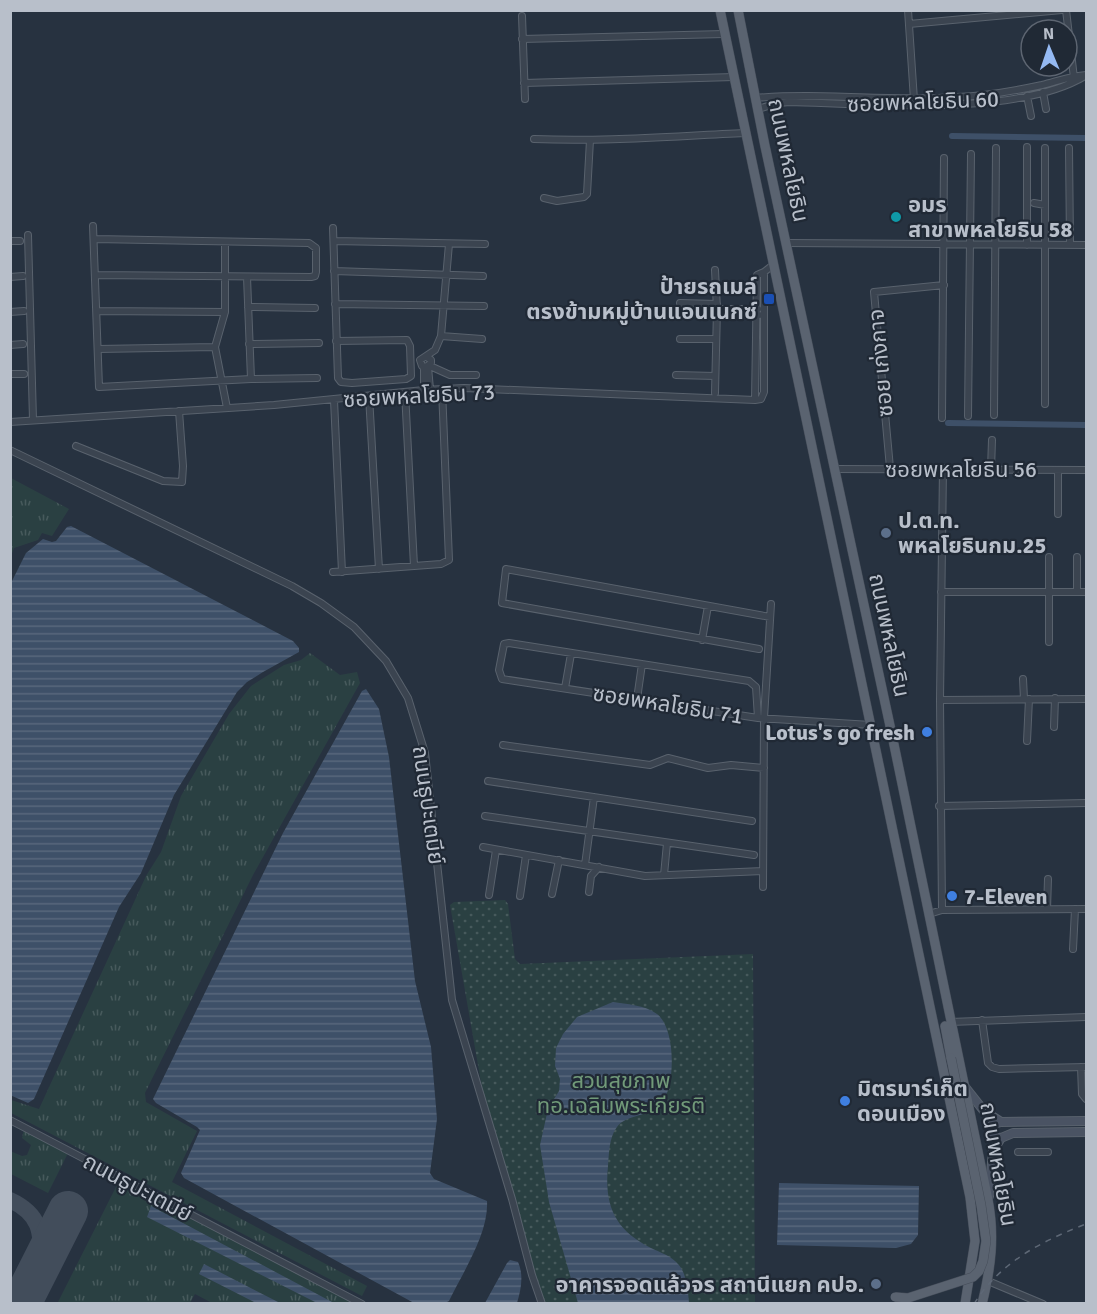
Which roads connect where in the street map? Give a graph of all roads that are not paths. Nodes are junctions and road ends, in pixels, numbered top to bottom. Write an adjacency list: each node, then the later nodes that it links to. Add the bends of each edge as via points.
1 (720, 10): 7 (main road, ถนนพหลโยธิน)
2 (738, 10): 15 (main road, ถนนพหลโยธิน)
3 (908, 10): 6 (street)
4 (1064, 10): 6 (street); 11 (street)
5 (522, 16): 8 (street)
6 (909, 24): 18 (street)
7 (724, 34): 8 (street); 10 (main road, ถนนพหลโยธิน)
8 (522, 39): 12 (street)
9 (1086, 75): 11 (street, ซอยพหลโยธิน 60)
10 (734, 77): 12 (street); 22 (main road, ถนนพหลโยธิน)
11 (1074, 79): 13 (street, ซอยพหลโยธิน 60); 18 (street, ซอยพหลโยธิน 60, via 998,93)
12 (524, 83): 16 (street)
13 (1043, 92): 14 (street, ซอยพหลโยธิน 60); 20 (street)
14 (1027, 96): 18 (street, ซอยพหลโยธิน 60, via 976,103); 21 (street)
15 (756, 98): 17 (street, ซอยพหลโยธิน 60, via 787,95); 19 (main road, ถนนพหลโยธิน)
16 (525, 99)
17 (900, 101): 18 (street, ซอยพหลโยธิน 60); 19 (street, ซอยพหลโยธิน 60, via 790,102)
18 (914, 101)
19 (758, 109): 42 (main road, ถนนพหลโยธิน)
20 (1046, 110)
21 (1031, 116)
22 (745, 133): 24 (street); 52 (main road, ถนนพหลโยธิน)
23 (534, 139): 24 (street)
24 (590, 140): 31 (street, via 587,194 556,201)
25 (1027, 147): 48 (street)
26 (996, 148): 47 (street)
27 (1045, 148): 33 (street)
28 (1069, 148): 50 (street)
29 (971, 154): 46 (street)
30 (944, 158): 45 (street)
31 (544, 198)
32 (1034, 203): 33 (street)
33 (1045, 205): 49 (street)
34 (93, 226): 37 (street)
35 (333, 228): 41 (street)
36 (28, 235): 111 (street)
37 (95, 239): 40 (street); 56 (street)
38 (10, 241): 39 (street)
39 (20, 241)
40 (225, 242): 59 (street); 62 (street, via 309,243 316,248 315,276)
41 (334, 242): 43 (street); 54 (street)
42 (786, 243): 45 (street); 115 (main road, ถนนพหลโยธิน)
43 (448, 244): 44 (street); 57 (street)
44 (485, 244)
45 (944, 244): 46 (street); 63 (street)
46 (970, 245): 47 (street); 109 (street)
47 (995, 245): 48 (street); 108 (street)
48 (1027, 245): 49 (street)
49 (1045, 245): 50 (street); 105 (street)
50 (1070, 245): 51 (street)
51 (1086, 245)
52 (773, 265): 55 (street); 117 (main road, ถนนพหลโยธิน)
53 (715, 270): 70 (street)
54 (334, 271): 57 (street); 64 (street)
55 (764, 272): 75 (street, via 757,275); 76 (street)
56 (96, 275): 59 (street); 72 (street)
57 (447, 275): 60 (street); 66 (street)
58 (23, 276): 61 (street)
59 (224, 276): 62 (street); 74 (street)
60 (483, 276)
61 (10, 277)
62 (247, 277): 68 (street)
63 (944, 285): 110 (street); 118 (street, ซอย เก่งกาจ, via 873,292)
64 (335, 303): 66 (street); 81 (street)
65 (680, 303): 70 (street)
66 (444, 305): 67 (street); 77 (street)
67 (484, 306)
68 (248, 307): 69 (street); 84 (street)
69 (315, 308)
70 (717, 309): 75 (street); 80 (street)
71 (24, 311): 73 (street)
72 (97, 311): 74 (street); 87 (street)
73 (10, 312)
74 (225, 312): 86 (street)
75 (756, 312): 76 (street); 104 (street)
76 (765, 312): 104 (street, via 764,392 761,399)
77 (441, 336): 78 (street); 89 (street)
78 (482, 339)
79 (680, 339): 80 (street)
80 (716, 339): 94 (street)
81 (336, 341): 88 (street, via 407,340); 88 (street, via 337,374 341,382 406,379 411,376)
82 (319, 343): 84 (street)
83 (23, 344): 85 (street)
84 (249, 344): 96 (street)
85 (10, 345)
86 (215, 347): 87 (street); 97 (street)
87 (99, 349): 97 (street, via 99,387)
88 (411, 363): 89 (street)
89 (426, 363): 92 (street, via 450,375); 99 (street)
90 (10, 374): 91 (street)
91 (24, 374)
92 (476, 375)
93 (676, 375): 94 (street)
94 (715, 376): 101 (street)
95 (317, 378): 96 (street)
96 (251, 379): 97 (street)
97 (223, 381): 106 (street)
98 (442, 389): 99 (street, ซอยพหลโยธิน 73); 104 (street, ซอยพหลโยธิน 73); 127 (street, via 450,560)
99 (427, 390): 100 (street, ซอยพหลโยธิน 73)
100 (405, 392): 102 (street, ซอยพหลโยธิน 73); 127 (street)
101 (715, 393)
102 (369, 396): 103 (street, ซอยพหลโยธิน 73); 128 (street)
103 (334, 400): 106 (street, ซอยพหลโยธิน 73); 130 (street)
104 (755, 400)
105 (1045, 404)
106 (227, 408): 107 (street, ซอยพหลโยธิน 73)
107 (179, 411): 111 (street, ซอยพหลโยธิน 73); 114 (street, via 182,482 162,481)
108 (994, 415)
109 (968, 416)
110 (942, 418)
111 (33, 420): 112 (street, ซอยพหลโยธิน 73)
112 (10, 422)
113 (992, 440): 121 (street)
114 (76, 446)
115 (831, 449): 117 (main road, via 823,457); 120 (main road, ถนนพหลโยธิน)
116 (10, 450): 204 (street, ถนนธูปะเตมีย์, via 292,586 354,627 386,661 408,698 425,753 452,1000)
117 (813, 455): 151 (main road, ถนนพหลโยธิน)
118 (890, 468): 119 (street, ซอยพหลโยธิน 56); 120 (street, ซอยพหลโยธิน 56)
119 (943, 468): 121 (street, ซอยพหลโยธิน 56); 131 (street)
120 (835, 469): 183 (main road, ถนนพหลโยธิน)
121 (991, 469): 122 (street, ซอยพหลโยธิน 56)
122 (1058, 470): 123 (street, ซอยพหลโยธิน 56); 124 (street)
123 (1086, 470)
124 (1058, 514)
125 (1077, 556): 132 (street)
126 (1050, 557): 134 (street)
127 (414, 566): 128 (street)
128 (379, 569): 130 (street)
129 (333, 572): 130 (street)
130 (342, 572)
131 (941, 592): 134 (street); 149 (street)
132 (1077, 592): 133 (street); 134 (street)
133 (1086, 592)
134 (1049, 593): 139 (street)
135 (771, 604): 137 (street)
136 (708, 606): 137 (street); 138 (street); 138 (street, via 506,568 502,603)
137 (770, 617): 150 (street)
138 (702, 640): 140 (street)
139 (1049, 642)
140 (759, 650)
141 (571, 654): 142 (street); 144 (street); 144 (street, ซอยพหลโยธิน 71, via 505,644 499,670 502,678)
142 (642, 664): 146 (street); 150 (street, via 753,682)
143 (1023, 679): 147 (street)
144 (565, 688): 146 (street, ซอยพหลโยธิน 71)
145 (1054, 698): 147 (street); 148 (street); 152 (street)
146 (637, 699): 150 (street, ซอยพหลโยธิน 71)
147 (1026, 699): 149 (street); 153 (street)
148 (1086, 699)
149 (940, 700): 159 (street)
150 (761, 718): 151 (street, ซอยพหลโยธิน 71); 155 (street)
151 (871, 725): 184 (main road, ถนนพหลโยธิน)
152 (1054, 727)
153 (1027, 741)
154 (503, 745): 155 (street, via 650,765 668,758 708,768)
155 (764, 768): 171 (street)
156 (488, 781): 157 (street)
157 (594, 797): 161 (street); 162 (street)
158 (1086, 803): 159 (street)
159 (939, 806): 182 (street)
160 (485, 816): 162 (street)
161 (752, 821)
162 (589, 832): 163 (street); 169 (street)
163 (667, 843): 167 (street); 172 (street)
164 (483, 847): 165 (street)
165 (496, 850): 166 (street); 177 (street)
166 (526, 855): 168 (street); 178 (street)
167 (754, 855)
168 (559, 860): 169 (street); 176 (street)
169 (585, 865): 170 (street)
170 (599, 867): 172 (street, via 645,876); 175 (street, via 591,876)
171 (763, 871): 172 (street); 174 (street)
172 (664, 875)
173 (1048, 879): 179 (street)
174 (763, 887)
175 (589, 892)
176 (552, 894)
177 (489, 895)
178 (520, 896)
179 (1047, 909): 180 (street); 182 (street)
180 (1075, 909): 181 (street); 185 (street)
181 (1086, 909)
182 (942, 910): 183 (street)
183 (929, 914): 184 (main road); 186 (main road, ถนนพหลโยธิน)
184 (911, 915): 205 (main road, ถนนพหลโยธิน, via 972,1211 973,1257)
185 (1072, 949)
186 (945, 993): 189 (main road, ถนนพหลโยธิน); 202 (main road, bridge, via 945,1024 981,1204 986,1251 972,1277 908,1298)
187 (1086, 1017): 188 (street)
188 (982, 1020): 189 (street); 190 (street, via 988,1063 992,1067)
189 (950, 1022): 191 (main road, ถนนพหลโยธิน)
190 (1084, 1067): 192 (street, via 1082,1094)
191 (965, 1086): 195 (main road, via 984,1111); 200 (main road, ถนนพหลโยธิน)
192 (1086, 1099)
193 (10, 1120): 203 (street, ถนนธูปะเตมีย์)
194 (1086, 1121): 195 (main road)
195 (1001, 1122): 197 (main road, via 993,1124 990,1131 993,1137)
196 (1086, 1132): 197 (main road, via 1013,1133)
197 (1001, 1138): 200 (main road, via 993,1151)
198 (1018, 1152): 199 (street)
199 (1048, 1152)
200 (988, 1200): 201 (main road, ถนนพหลโยธิน, via 993,1244)
201 (988, 1281): 206 (main road, ถนนพหลโยธิน); 207 (street)
202 (895, 1297)
203 (362, 1304)
204 (542, 1304)
205 (965, 1304)
206 (982, 1304)
207 (1043, 1304)

